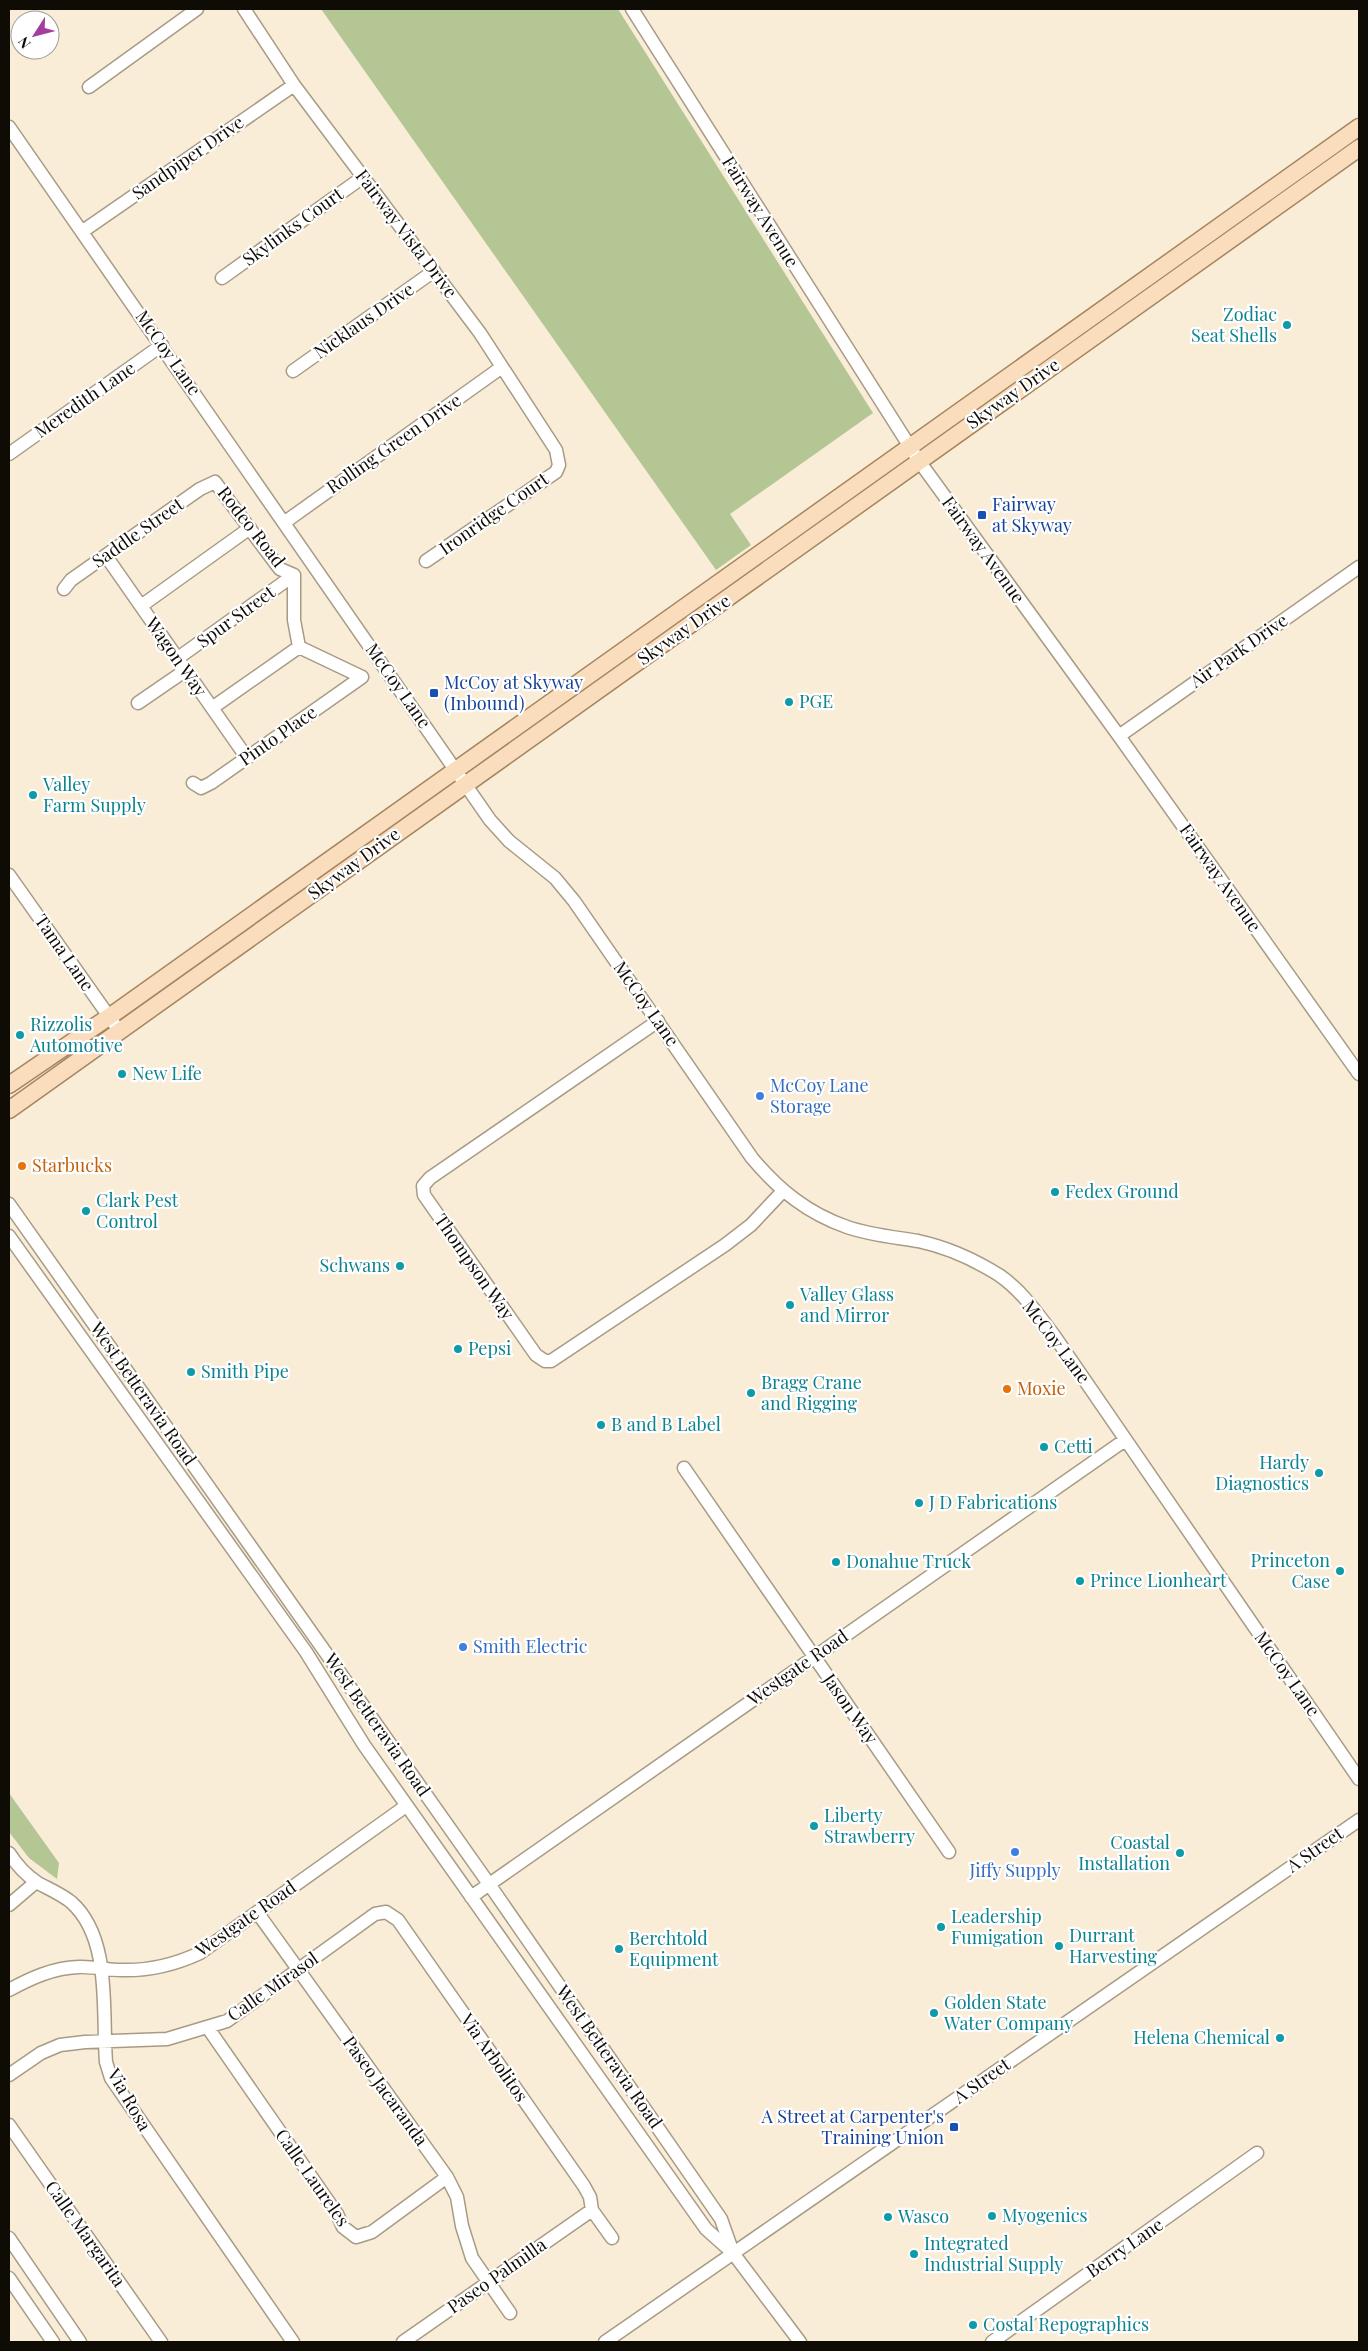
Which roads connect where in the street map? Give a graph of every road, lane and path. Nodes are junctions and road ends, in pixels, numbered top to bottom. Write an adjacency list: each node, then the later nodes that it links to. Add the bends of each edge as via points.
1 (197, 9): 5 (street)
2 (244, 9): 4 (street, Fairway Vista Drive)
3 (637, 10): 17 (street, Fairway Avenue)
4 (294, 85): 9 (street, Fairway Vista Drive); 10 (street, Sandpiper Drive)
5 (89, 87)
6 (9, 126): 10 (street, McCoy Lane)
7 (1359, 127): 17 (main road, Skyway Drive)
8 (1359, 148): 17 (main road, Skyway Drive)
9 (363, 177): 11 (street, Fairway Vista Drive); 12 (street, Skylinks Court)
10 (83, 231): 13 (street, McCoy Lane)
11 (434, 270): 14 (street, Fairway Vista Drive); 15 (street, Nicklaus Drive)
12 (222, 278)
13 (162, 345): 16 (street, Meredith Lane); 20 (street, McCoy Lane)
14 (502, 367): 18 (street, Fairway Vista Drive, via 553,444); 20 (street, Rolling Green Drive)
15 (293, 371)
16 (9, 454)
17 (914, 454): 33 (street, Fairway Avenue); 35 (main road, Skyway Drive); 37 (main road, Skyway Drive)
18 (559, 464): 23 (street, Ironridge Court, via 556,472)
19 (215, 482): 21 (street, Rodeo Road); 22 (street, Saddle Street, via 200,489)
20 (285, 522): 35 (street, McCoy Lane)
21 (250, 528): 25 (street, Rodeo Road, via 280,569); 27 (street)
22 (106, 556): 26 (street, Saddle Street, via 71,580); 27 (street, Wagon Way)
23 (426, 562)
24 (1359, 566): 33 (street, Air Park Drive)
25 (294, 575): 28 (street, Rodeo Road, via 294,620); 29 (street, Spur Street)
26 (64, 589)
27 (141, 606): 29 (street, Wagon Way)
28 (299, 647): 32 (street); 34 (street, Pinto Place, via 362,677)
29 (178, 658): 30 (street, Wagon Way)
30 (186, 670): 31 (street, Spur Street); 32 (street, Wagon Way)
31 (138, 703)
32 (212, 708): 34 (street, Wagon Way)
33 (1119, 736): 42 (street, Fairway Avenue)
34 (247, 758): 36 (street, Pinto Place, via 206,786 201,788)
35 (456, 770): 37 (street, McCoy Lane); 39 (main road, Skyway Drive)
36 (193, 783)
37 (465, 785): 40 (street, McCoy Lane, via 509,840 555,878); 41 (main road, Skyway Drive)
38 (9, 875): 39 (street, Tama Lane)
39 (109, 1017): 41 (street, Tama Lane); 43 (main road, Skyway Drive)
40 (658, 1021): 45 (street, McCoy Lane, via 752,1158); 45 (street, Thompson Way, via 430,1178 423,1186 424,1195 536,1356 551,1361 751,1226)
41 (120, 1032): 44 (main road, Skyway Drive)
42 (1359, 1074)
43 (9, 1085)
44 (9, 1110)
45 (783, 1191): 48 (street, McCoy Lane, via 817,1214 846,1226 954,1252 1000,1276 1045,1323)
46 (9, 1204): 57 (street, West Betteravia Road)
47 (9, 1236): 52 (street, West Betteravia Road, via 306,1652)
48 (1125, 1440): 50 (street, Westgate Road); 51 (street, McCoy Lane)
49 (684, 1468): 50 (street, Jason Way)
50 (814, 1657): 54 (street, Jason Way); 57 (street, Westgate Road)
51 (1359, 1779)
52 (406, 1806): 58 (street, West Betteravia Road); 60 (street, Westgate Road)
53 (1359, 1820): 74 (street, A Street)
54 (949, 1852)
55 (9, 1854): 56 (street, Via Rosa)
56 (36, 1882): 59 (street); 62 (street, Via Rosa, via 71,1902 84,1916 93,1933)
57 (489, 1884): 58 (street, Westgate Road); 74 (street, West Betteravia Road, via 721,2219)
58 (471, 1897): 74 (street, West Betteravia Road, via 706,2229)
59 (9, 1905)
60 (257, 1912): 62 (street, Westgate Road, via 200,1953 176,1964 154,1969); 63 (street, Paseo Jacaranda)
61 (386, 1912): 63 (street, Calle Mirasol, via 375,1914); 71 (street, Via Arbolitos, via 398,1920 584,2186)
62 (101, 1968): 64 (street, Westgate Road, via 78,1967 36,1975); 66 (street, Via Rosa)
63 (298, 1970): 65 (street, Calle Mirasol, via 227,2021); 70 (street, Paseo Jacaranda)
64 (9, 1990)
65 (208, 2028): 66 (street, Calle Mirasol, via 167,2040); 70 (street, Calle Laureles, via 343,2227 356,2237 372,2232)
66 (105, 2042): 67 (street, Calle Mirasol, via 60,2045); 81 (street, Via Rosa, via 106,2062 121,2095)
67 (9, 2075)
68 (9, 2125): 80 (street, Calle Margarita)
69 (1258, 2154): 85 (street, Berry Lane)
70 (446, 2176): 75 (street, Paseo Jacaranda, via 457,2197 472,2258)
71 (592, 2210): 73 (street, Via Arbolitos); 75 (street, Paseo Palmilla)
72 (9, 2238): 79 (street)
73 (612, 2238)
74 (733, 2253): 83 (street, A Street); 84 (street, West Betteravia Road)
75 (488, 2282): 77 (street, Paseo Jacaranda); 82 (street, Paseo Palmilla)
76 (11, 2287): 78 (street)
77 (510, 2314)
78 (53, 2342)
79 (80, 2342)
80 (161, 2342)
81 (293, 2342)
82 (403, 2342)
83 (605, 2342)
84 (800, 2342)
85 (992, 2342)

